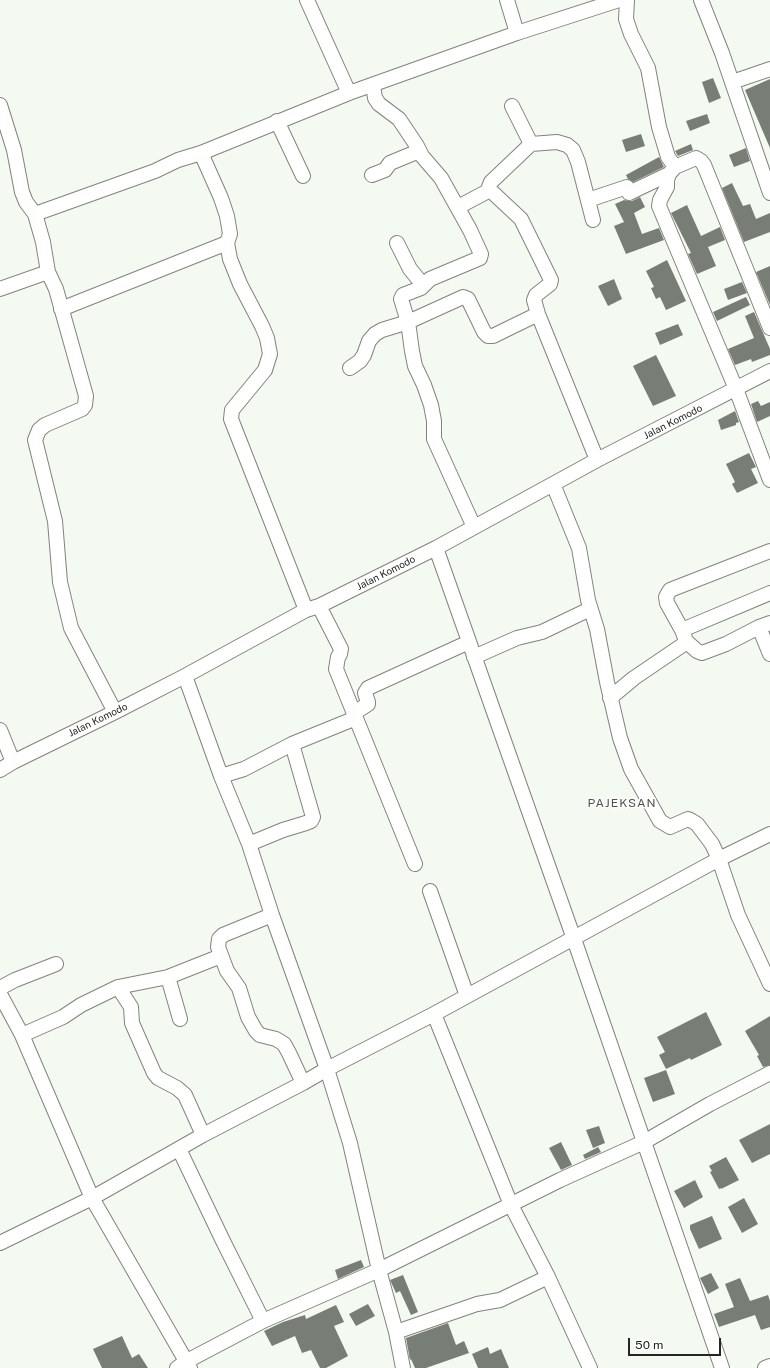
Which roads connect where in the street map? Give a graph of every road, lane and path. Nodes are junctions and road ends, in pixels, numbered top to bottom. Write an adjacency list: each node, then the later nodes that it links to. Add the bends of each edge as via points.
1 (307, 0): 11 (street)
2 (507, 0): 7 (street)
3 (619, 0): 6 (street)
4 (626, 0): 18 (street, via 626,19 648,68 660,133)
5 (701, 0): 9 (street)
6 (600, 3): 7 (street)
7 (517, 33): 10 (street)
8 (770, 69): 9 (street)
9 (732, 82): 22 (street)
10 (373, 85): 11 (street); 16 (street, via 375,98 379,104 399,119)
11 (349, 93): 14 (street)
12 (0, 106): 25 (street, via 14,150 22,192)
13 (512, 106): 15 (street)
14 (277, 121): 17 (street); 20 (street)
15 (531, 144): 21 (street, via 491,182); 23 (street, via 557,142 573,150)
16 (419, 151): 19 (street, via 390,163 385,170); 24 (street, via 441,178)
17 (201, 153): 25 (street); 27 (street, via 227,216 230,234)
18 (672, 171): 23 (street, via 629,193 627,187); 35 (street, via 696,158 704,165); 38 (street, via 659,206)
19 (372, 174)
20 (303, 176)
21 (490, 190): 24 (street); 33 (street, via 521,218 551,280 550,284 534,298)
22 (770, 193)
23 (588, 200): 26 (street)
24 (458, 207): 30 (street, via 481,256 430,279)
25 (35, 214): 29 (street)
26 (593, 220)
27 (227, 243): 32 (street); 46 (street, via 240,284 267,338 270,354 265,370 232,410 231,419)
28 (397, 243): 30 (street, via 410,269)
29 (48, 272): 31 (street); 32 (street)
30 (425, 284): 34 (street, via 401,297)
31 (0, 289)
32 (61, 308): 55 (street, via 87,401 82,409 45,425 36,435 35,446 55,521 60,582 71,628)
33 (538, 314): 34 (street, via 493,336 488,336 468,299 462,297); 39 (street)
34 (408, 322): 36 (street, via 375,334 369,341 364,356); 42 (street, via 415,366 431,405 434,439)
35 (770, 328)
36 (350, 368)
37 (770, 371): 38 (street, Jalan Komodo)
38 (736, 389): 39 (street, Jalan Komodo); 40 (street)
39 (597, 460): 41 (street, Jalan Komodo)
40 (770, 480)
41 (553, 484): 42 (street, Jalan Komodo); 47 (street, via 579,548)
42 (474, 527): 43 (street, Jalan Komodo)
43 (436, 548): 46 (street, Jalan Komodo); 50 (street)
44 (770, 551): 49 (street, via 670,590 666,597 667,603)
45 (770, 593): 49 (street)
46 (312, 608): 53 (street, Jalan Komodo); 56 (street, via 341,649 336,669)
47 (590, 609): 52 (street, via 542,632 517,638); 54 (street, via 598,629)
48 (765, 625): 49 (street, via 702,653 697,651); 51 (street)
49 (685, 636): 54 (street)
50 (469, 642): 52 (street); 56 (street, via 368,688 365,693 368,704)
51 (770, 654)
52 (474, 657): 68 (street)
53 (185, 676): 55 (street, Jalan Komodo); 61 (street)
54 (610, 698): 64 (street, via 627,758 660,821 670,827 688,819 692,820 708,839)
55 (115, 712): 59 (street, Jalan Komodo)
56 (355, 715): 58 (street); 65 (street)
57 (0, 730): 59 (street)
58 (292, 744): 61 (street, via 244,769); 63 (street, via 313,817 311,821)
59 (13, 762): 60 (street, Jalan Komodo)
60 (0, 770)
61 (221, 776): 63 (street)
62 (770, 834): 64 (street)
63 (249, 844): 67 (street)
64 (719, 859): 68 (street); 72 (street, via 738,915)
65 (415, 864)
66 (430, 891): 76 (street)
67 (272, 915): 69 (street, via 223,935 218,943); 80 (street)
68 (574, 939): 76 (street); 84 (street)
69 (221, 956): 71 (street); 82 (street, via 227,971 239,988 248,1017 256,1031 284,1044)
70 (56, 964): 74 (street)
71 (168, 977): 73 (street); 78 (street)
72 (770, 984)
73 (118, 987): 79 (street, via 63,1017); 83 (street, via 131,1007 132,1023 154,1073 184,1095)
74 (0, 988)
75 (0, 994): 79 (street)
76 (467, 996): 77 (street)
77 (434, 1014): 80 (street); 87 (street)
78 (180, 1019)
79 (22, 1035): 86 (street)
80 (327, 1069): 82 (street); 89 (street, via 350,1143)
81 (770, 1073): 84 (street)
82 (303, 1083): 83 (street)
83 (203, 1135): 85 (street)
84 (644, 1142): 87 (street); 97 (street)
85 (179, 1149): 86 (street); 91 (street)
86 (92, 1198): 88 (street); 93 (street)
87 (511, 1206): 89 (street); 90 (street)
88 (0, 1243)
89 (379, 1270): 91 (street); 92 (street)
90 (548, 1277): 92 (street, via 500,1300 477,1304); 94 (street)
91 (263, 1321): 93 (street)
92 (396, 1332): 96 (street)
93 (185, 1366)
94 (585, 1366)
95 (770, 1366): 98 (street)
96 (403, 1368)
97 (722, 1368)
98 (765, 1368)

